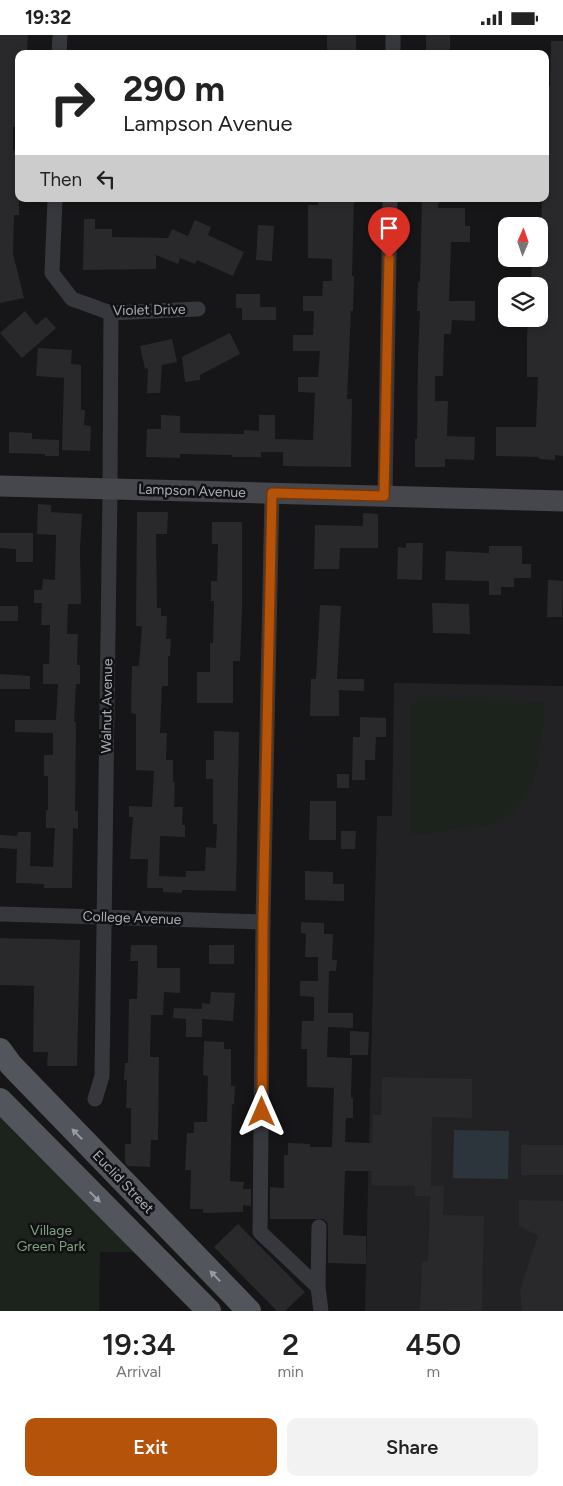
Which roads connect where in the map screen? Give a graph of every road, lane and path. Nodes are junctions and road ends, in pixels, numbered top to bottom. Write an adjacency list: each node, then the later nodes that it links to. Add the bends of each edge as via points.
1 (60, 35): 3 (street)
2 (393, 35): 4 (street)
3 (60, 50)
4 (393, 50)
5 (55, 202): 8 (street, Violet Drive, via 52,273 72,299)
6 (390, 202): 12 (street)
7 (198, 309): 8 (street, Violet Drive)
8 (111, 313): 10 (street, Walnut Avenue)
9 (0, 486): 10 (street, Lampson Avenue)
10 (110, 489): 11 (street, Lampson Avenue); 15 (street, Walnut Avenue)
11 (272, 493): 12 (street, Lampson Avenue); 16 (street)
12 (384, 496): 13 (street, Lampson Avenue)
13 (563, 501)
14 (0, 914): 15 (street, College Avenue)
15 (104, 917): 16 (street, College Avenue); 18 (street, Walnut Avenue, via 102,1076)
16 (263, 923): 21 (street, via 260,1232)
17 (0, 1050): 23 (main road, Euclid Street, one-way to 17)
18 (95, 1099)
19 (0, 1100): 22 (main road, one-way to 22)
20 (319, 1227): 21 (street)
21 (318, 1287): 24 (street)
22 (209, 1311)
23 (249, 1311)
24 (321, 1311)

